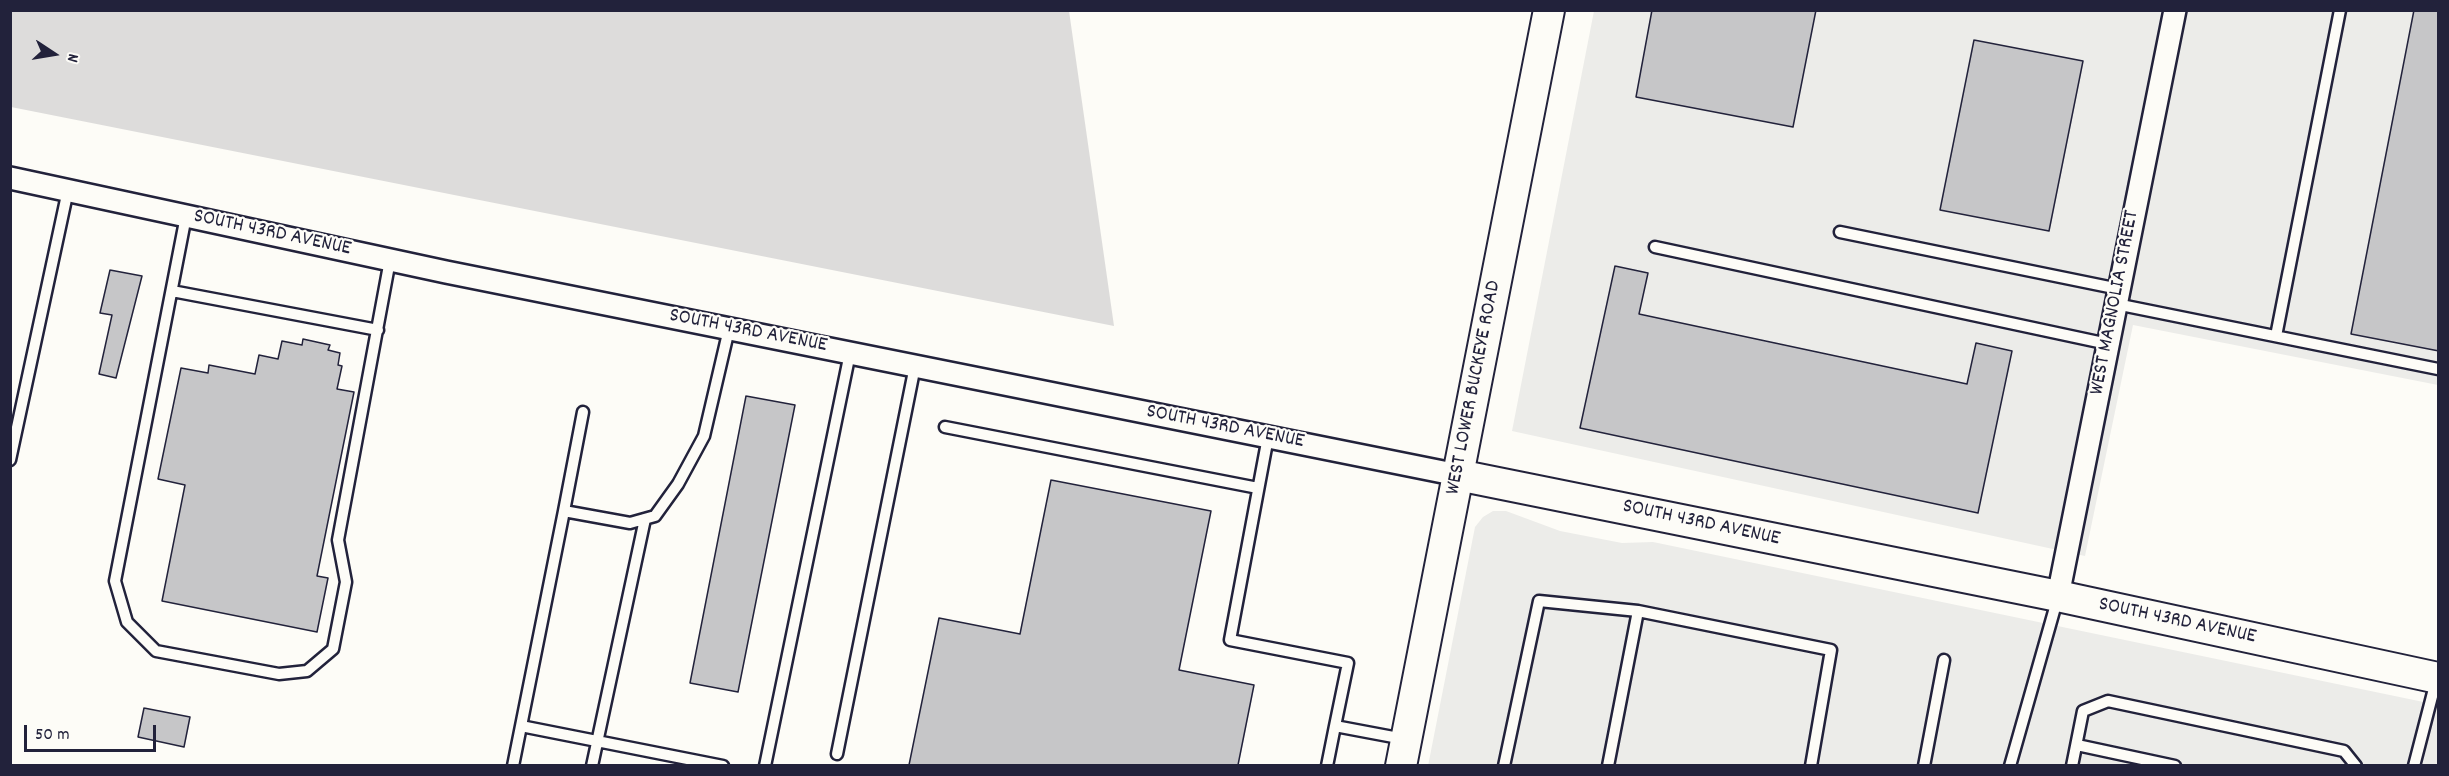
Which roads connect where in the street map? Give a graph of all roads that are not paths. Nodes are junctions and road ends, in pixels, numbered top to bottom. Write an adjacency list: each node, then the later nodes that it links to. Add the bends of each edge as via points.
1 (1549, 10): 23 (main road, WEST LOWER BUCKEYE ROAD)
2 (2175, 10): 11 (street, WEST MAGNOLIA STREET)
3 (2340, 10): 14 (lane)
4 (10, 178): 5 (street, SOUTH 43RD AVENUE)
5 (68, 190): 6 (street, SOUTH 43RD AVENUE); 22 (lane)
6 (186, 216): 9 (street, SOUTH 43RD AVENUE); 10 (lane)
7 (1840, 232): 11 (lane)
8 (1655, 247): 15 (lane)
9 (390, 260): 12 (street, SOUTH 43RD AVENUE); 13 (lane)
10 (172, 291): 13 (lane); 13 (lane, via 115,581 127,622 156,651 279,674 307,671 333,649 346,582 338,540)
11 (2118, 296): 14 (lane); 15 (street, WEST MAGNOLIA STREET)
12 (729, 329): 16 (street, SOUTH 43RD AVENUE); 26 (lane, via 704,436 678,484 655,516)
13 (378, 330)
14 (2276, 336): 18 (lane)
15 (2108, 344): 27 (street, WEST MAGNOLIA STREET)
16 (849, 353): 17 (street, SOUTH 43RD AVENUE); 40 (lane)
17 (915, 366): 21 (street, SOUTH 43RD AVENUE); 36 (lane)
18 (2439, 369)
19 (583, 412): 25 (lane)
20 (945, 427): 24 (lane)
21 (1268, 437): 23 (street, SOUTH 43RD AVENUE); 24 (lane)
22 (10, 460)
23 (1458, 475): 27 (main road, SOUTH 43RD AVENUE); 35 (main road, WEST LOWER BUCKEYE ROAD)
24 (1258, 488): 32 (lane, via 1230,639 1348,663)
25 (564, 511): 26 (lane, via 630,523); 31 (lane)
26 (645, 519): 33 (lane)
27 (2058, 596): 30 (main road, SOUTH 43RD AVENUE); 46 (lane)
28 (1638, 611): 42 (lane, via 1539,601); 43 (lane); 44 (lane, via 1832,650)
29 (1944, 660): 45 (lane)
30 (2438, 678): 50 (lane)
31 (521, 726): 33 (lane); 37 (lane)
32 (1335, 726): 35 (lane); 41 (lane)
33 (598, 741): 38 (lane); 39 (lane)
34 (2077, 745): 47 (lane); 48 (lane); 49 (lane, via 2084,711 2108,701 2343,751)
35 (1404, 753)
36 (837, 754)
37 (513, 765)
38 (592, 765)
39 (723, 765)
40 (765, 765)
41 (1327, 765)
42 (1504, 765)
43 (1608, 765)
44 (1811, 765)
45 (1924, 765)
46 (2010, 765)
47 (2072, 765)
48 (2175, 765)
49 (2356, 765)
50 (2414, 765)

